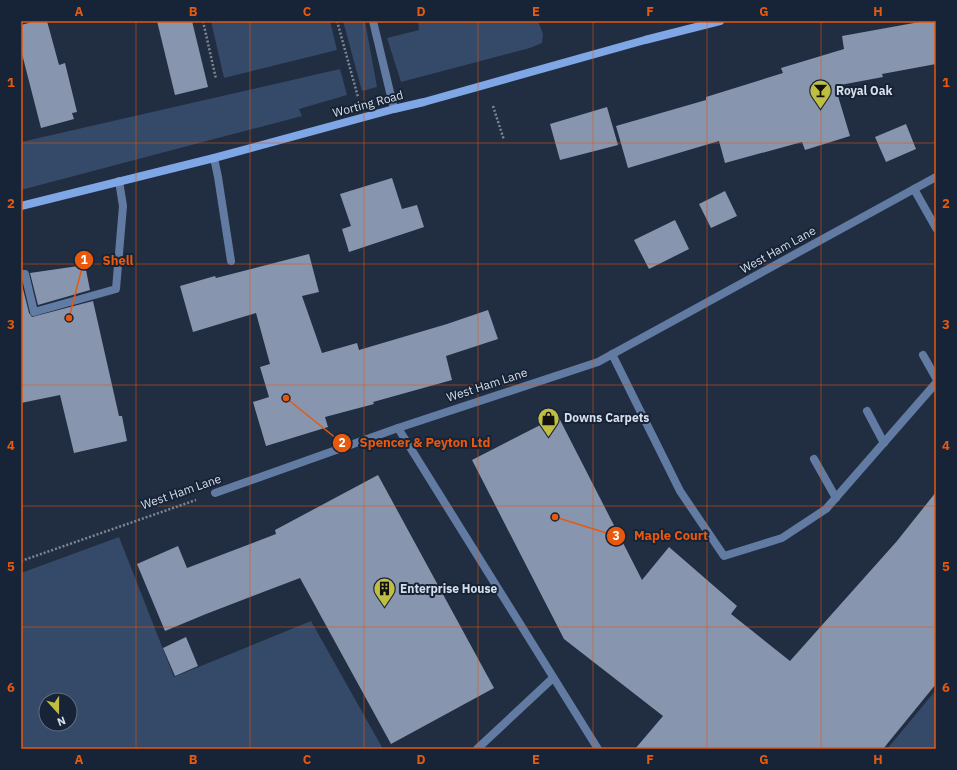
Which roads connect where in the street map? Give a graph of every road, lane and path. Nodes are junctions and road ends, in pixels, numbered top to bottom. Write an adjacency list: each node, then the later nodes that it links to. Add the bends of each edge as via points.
1 (203, 21): 5 (path)
2 (337, 21): 6 (path)
3 (373, 21): 8 (street)
4 (720, 21): 8 (main road, Worting Road)
5 (216, 79)
6 (358, 97)
7 (493, 106): 9 (path)
8 (394, 109): 10 (main road, Worting Road)
9 (504, 140)
10 (214, 158): 12 (main road, Worting Road); 16 (street)
11 (936, 177): 13 (street, West Ham Lane)
12 (119, 181): 14 (main road, Worting Road); 17 (street, via 123,206 116,289 34,312 25,274)
13 (914, 189): 15 (street); 18 (street, West Ham Lane)
14 (21, 206)
15 (936, 228)
16 (231, 261)
17 (21, 274)
18 (612, 354): 23 (street, West Ham Lane, via 598,362); 27 (street, via 680,491 724,556 782,538 826,509)
19 (923, 355): 20 (street)
20 (936, 378)
21 (936, 383): 24 (street)
22 (867, 411): 24 (street)
23 (398, 428): 26 (street, West Ham Lane); 29 (street)
24 (884, 443): 27 (street)
25 (814, 459): 27 (street)
26 (215, 493): 28 (path, West Ham Lane)
27 (836, 498)
28 (21, 561)
29 (553, 678): 30 (street); 31 (street)
30 (477, 749)
31 (598, 749)

